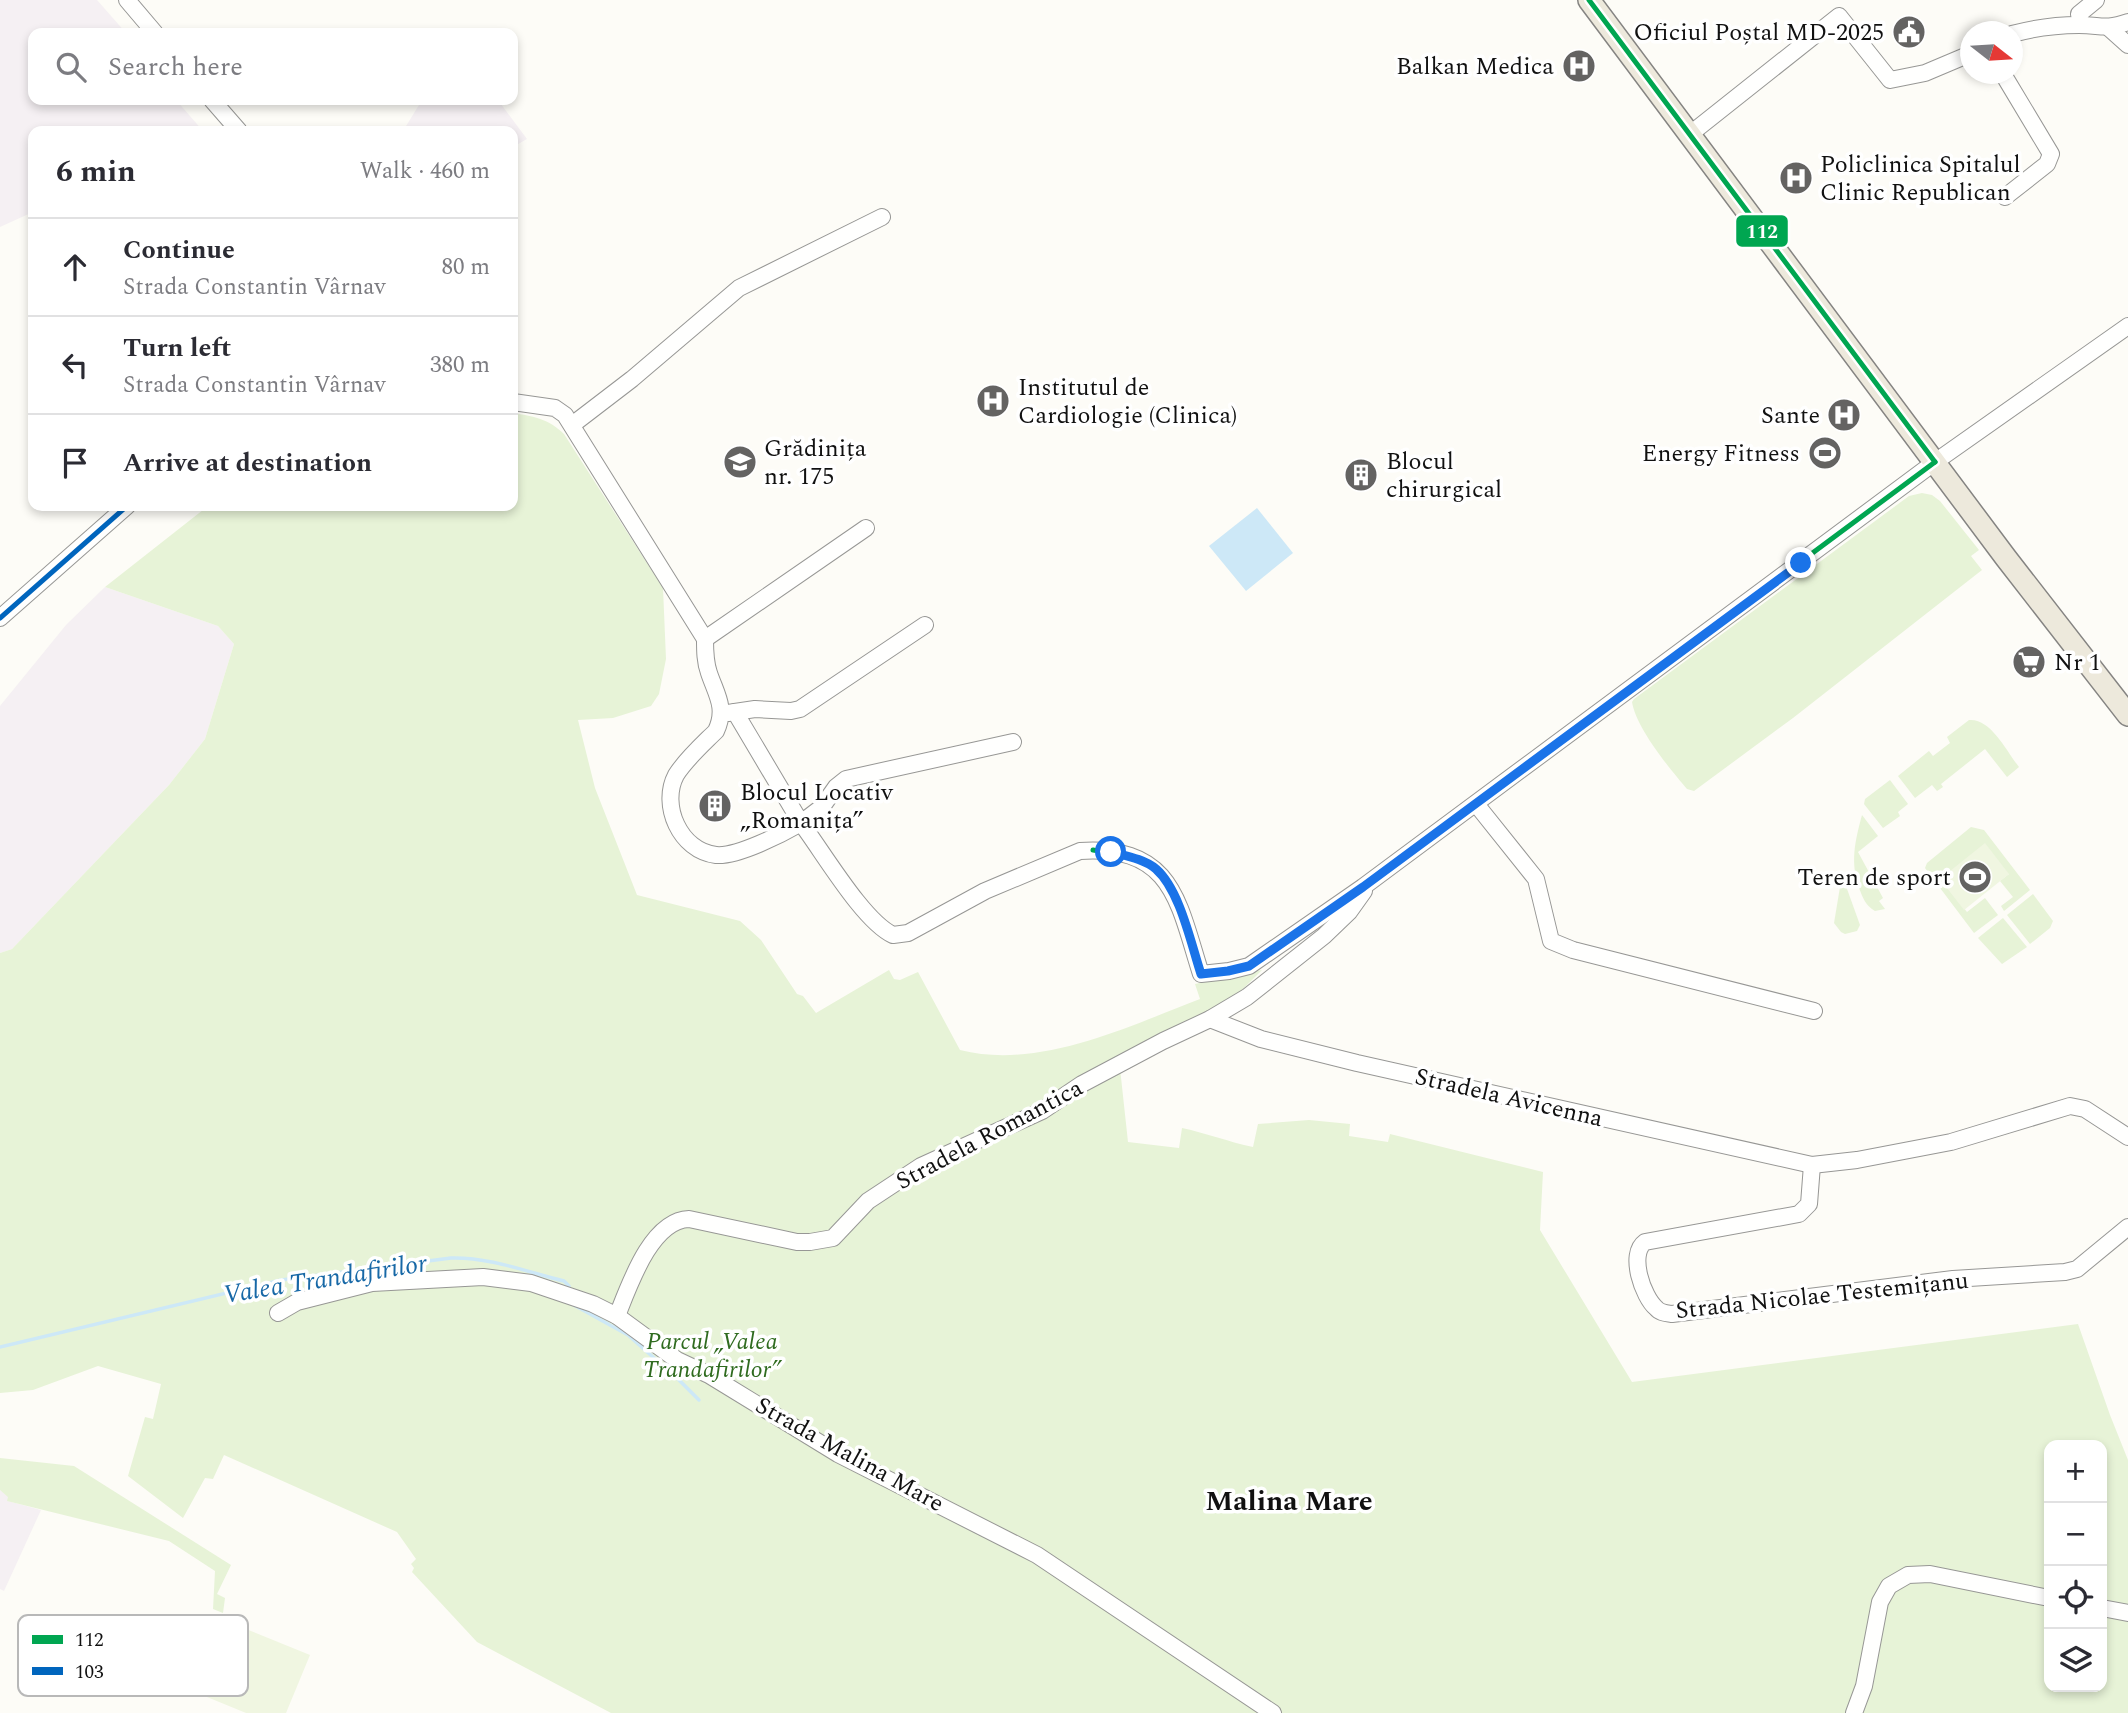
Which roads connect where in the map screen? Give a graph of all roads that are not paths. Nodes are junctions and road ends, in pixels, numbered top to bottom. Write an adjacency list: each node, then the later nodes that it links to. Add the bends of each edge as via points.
1 (127, 0): 6 (street)
2 (1589, 0): 14 (main road)
3 (2096, 0): 5 (street, via 2079,14)
4 (2128, 22): 7 (street)
5 (2081, 25): 7 (street); 8 (street)
6 (151, 28)
7 (2109, 29): 9 (street)
8 (2023, 31)
9 (2128, 45)
10 (1960, 58): 14 (street, via 1925,74 1890,80 1839,16)
11 (2009, 84): 15 (street, via 2050,154 2047,164)
12 (216, 105): 13 (street)
13 (235, 126)
14 (1689, 135): 20 (main road)
15 (2005, 197)
16 (882, 217): 19 (street, via 739,288)
17 (2128, 326): 20 (street)
18 (518, 403): 19 (street, via 555,408)
19 (572, 425): 25 (street)
20 (1935, 462): 27 (main road); 29 (street)
21 (121, 511): 23 (street)
22 (866, 528): 25 (street)
23 (0, 618)
24 (925, 625): 26 (street, via 800,709)
25 (705, 639): 26 (street, via 708,670)
26 (729, 713): 30 (street); 30 (street, via 673,783 671,806 681,834 690,844 715,855 737,851)
27 (2128, 715)
28 (1013, 743): 30 (street, via 846,779)
29 (1476, 804): 31 (street); 32 (street, via 1536,879 1551,941)
30 (802, 824): 31 (street, via 857,901 894,935 908,933 985,891 1080,851 1140,860 1167,881 1201,974 1249,966)
31 (1371, 881): 33 (street, Stradela Romantica, via 1324,936 1247,997)
32 (1814, 1011)
33 (1210, 1019): 35 (street, Stradela Avicenna, via 1261,1039 1357,1063); 38 (street, Stradela Romantica, via 1082,1084 1042,1111 920,1166 869,1201 833,1238 797,1242 689,1219 673,1223 656,1237 632,1278)
34 (2128, 1137): 35 (street, via 2085,1109 2070,1106 1951,1142)
35 (1812, 1165): 36 (street, Strada Nicolae Testemițanu, via 1809,1204 1799,1214 1639,1246 1638,1271 1655,1308 1672,1314 1953,1279 2065,1272 2077,1269)
36 (2128, 1227)
37 (278, 1313): 38 (street, Strada Malina Mare, via 297,1302 372,1283 483,1277 531,1283)
38 (617, 1317): 42 (street, Strada Malina Mare, via 677,1360 838,1454 1037,1555)
39 (2044, 1597): 43 (street, via 1930,1574 1908,1575 1889,1586 1880,1602 1864,1686)
40 (2107, 1609): 41 (street)
41 (2128, 1613)
42 (1273, 1713)
43 (1854, 1713)

